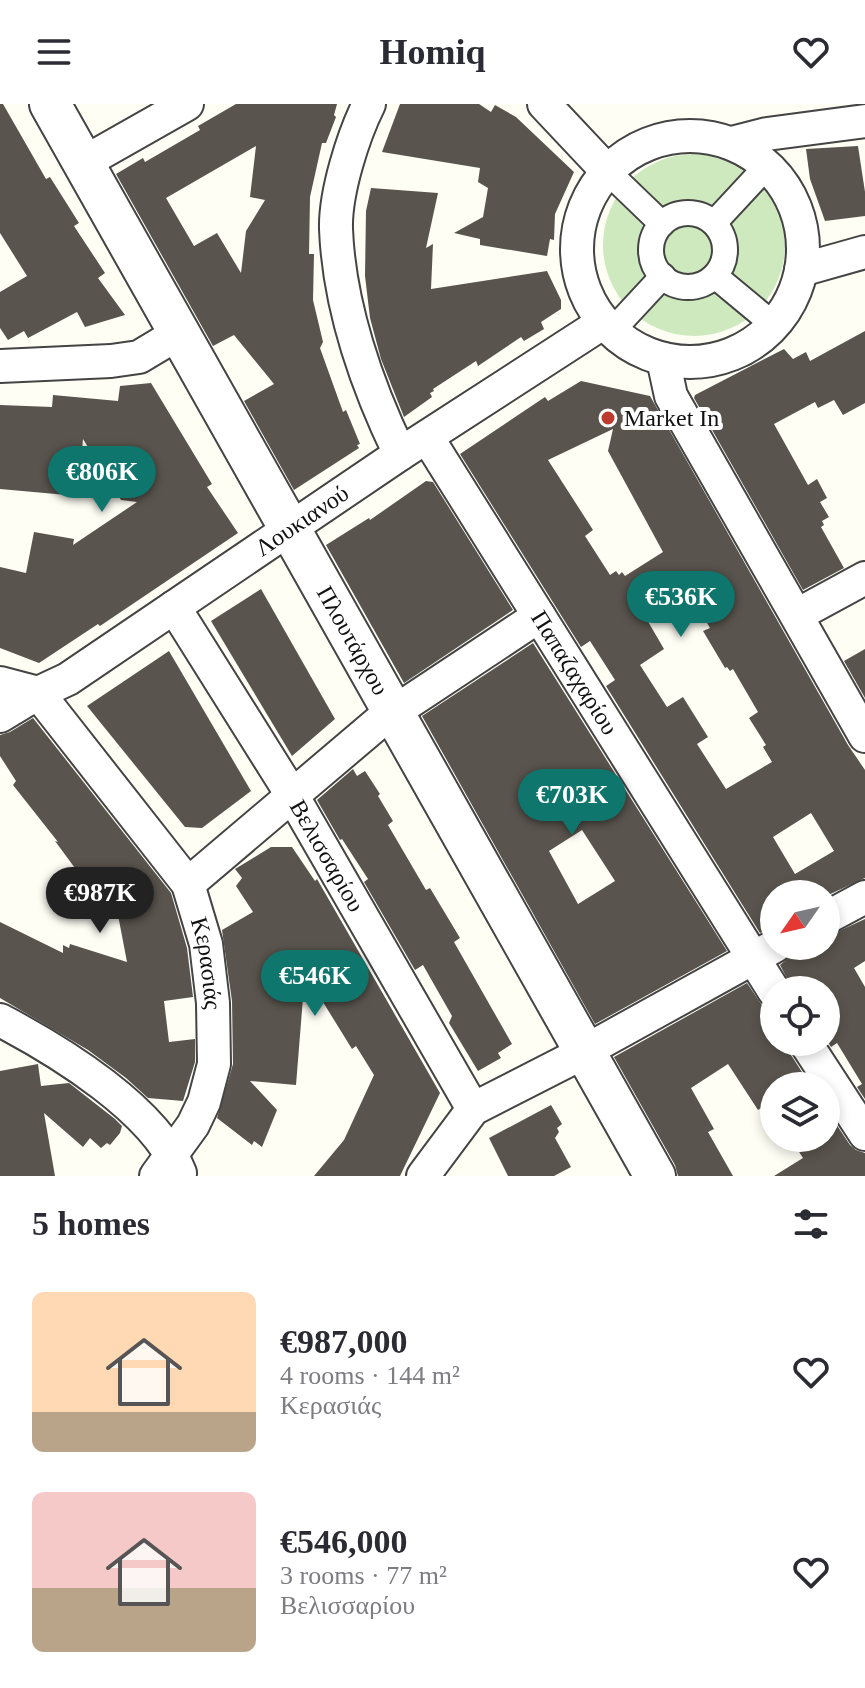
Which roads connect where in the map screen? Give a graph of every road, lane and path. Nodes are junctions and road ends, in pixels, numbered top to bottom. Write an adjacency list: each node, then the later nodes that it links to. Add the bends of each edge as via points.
1 (50, 104): 7 (street, Πλουτάρχου)
2 (187, 104): 7 (street)
3 (369, 104): 21 (street, Παπαζαχαρίου, via 351,142 336,226 342,276 355,336 388,430)
4 (544, 104): 9 (street)
5 (865, 121): 6 (street)
6 (732, 143): 8 (street); 9 (street, via 695,136 663,139 633,151)
7 (83, 163): 18 (street, Πλουτάρχου)
8 (766, 167): 10 (street); 13 (street, via 796,210)
9 (608, 172): 11 (street); 17 (street, via 584,210 577,254 585,290)
10 (714, 223): 11 (street, via 682,213); 15 (street, via 725,244)
11 (662, 224): 14 (street, via 652,244)
12 (865, 252): 13 (street)
13 (801, 270): 16 (street, via 793,296)
14 (663, 276): 15 (street, via 683,287); 17 (street)
15 (715, 276): 16 (street)
16 (774, 325): 19 (street, via 731,355 701,362)
17 (608, 327): 19 (street, via 639,350); 21 (street, Λουκιανού)
18 (179, 333): 20 (street, via 139,357); 22 (street, Πλουτάρχου)
19 (663, 359): 25 (street, via 671,396)
20 (0, 366)
21 (414, 445): 22 (street, Λουκιανού); 26 (street, Παπαζαχαρίου)
22 (289, 529): 24 (street, Λουκιανού); 29 (street, Πλουτάρχου)
23 (865, 578): 25 (street)
24 (174, 607): 28 (street, Λουκιανού, via 68,679); 32 (street, Βελισσαρίου)
25 (797, 615): 31 (street)
26 (539, 616): 29 (street); 36 (street, Παπαζαχαρίου)
27 (0, 683): 28 (street)
28 (38, 693): 30 (street, Λουκιανού); 33 (street, Κερασιάς)
29 (393, 713): 32 (street); 39 (street, Πλουτάρχου)
30 (0, 716)
31 (865, 736)
32 (292, 795): 33 (street); 41 (street, Βελισσαρίου)
33 (188, 884): 43 (street, Κερασιάς, via 206,944 214,1064 204,1102)
34 (865, 897): 35 (street)
35 (840, 910)
36 (760, 946)
37 (760, 954): 39 (street)
38 (0, 1020): 43 (street, via 102,1085 151,1126)
39 (584, 1052): 41 (street); 45 (street, Πλουτάρχου)
40 (814, 1056): 42 (street)
41 (473, 1109): 44 (street)
42 (865, 1134)
43 (170, 1169)
44 (423, 1176)
45 (655, 1176)

